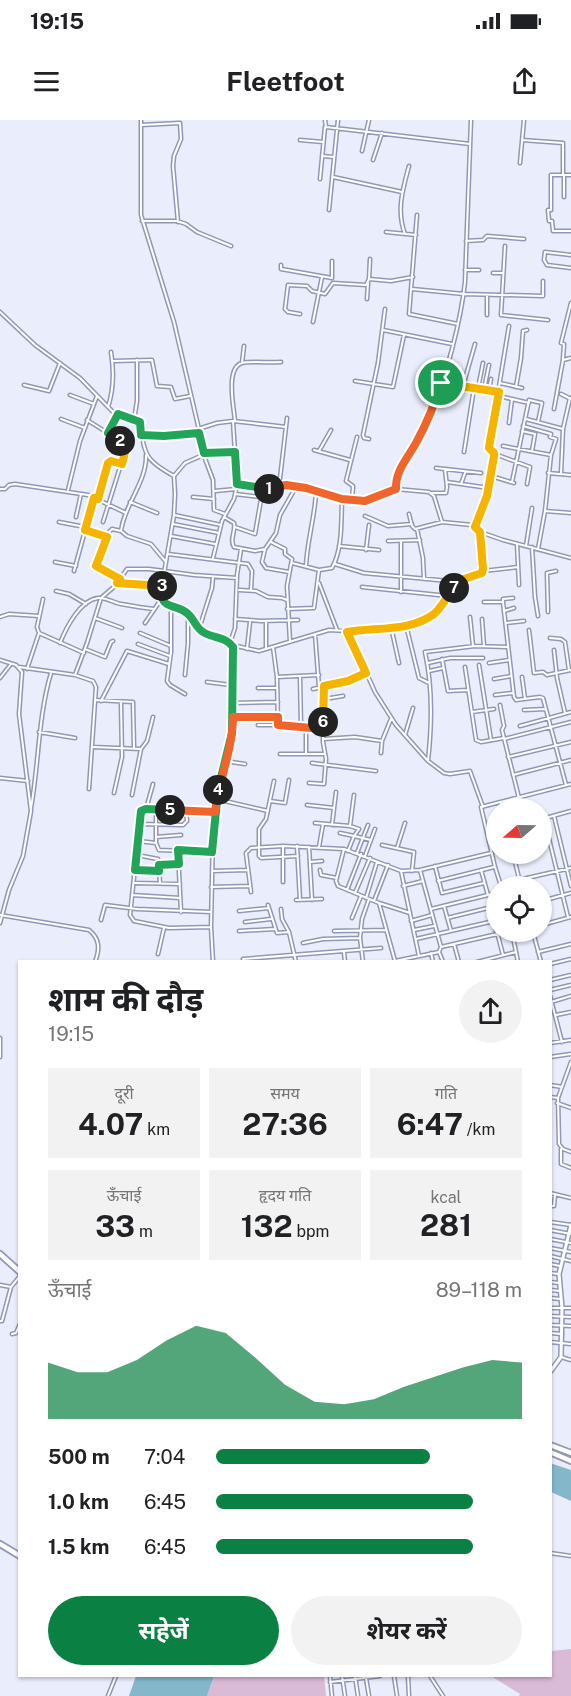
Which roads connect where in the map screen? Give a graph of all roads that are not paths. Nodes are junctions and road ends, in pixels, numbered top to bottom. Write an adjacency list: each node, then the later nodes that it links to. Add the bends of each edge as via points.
1 (141, 120): 8 (street)
2 (325, 120): 9 (street)
3 (339, 120): 10 (street)
4 (369, 120): 11 (street)
5 (471, 120): 16 (street)
6 (524, 120): 14 (street)
7 (171, 121): 8 (street); 32 (street, via 180,124 181,142 173,166)
8 (141, 125): 31 (street)
9 (325, 127): 10 (street); 15 (street)
10 (338, 129): 11 (street); 19 (street)
11 (367, 132): 12 (street); 17 (street)
12 (382, 133): 16 (street); 20 (street)
13 (300, 140): 15 (street)
14 (522, 140): 21 (street); 23 (street, via 563,142)
15 (323, 142): 18 (street)
16 (470, 144): 38 (street)
17 (362, 151)
18 (322, 156): 19 (street); 26 (street)
19 (335, 157): 25 (street)
20 (373, 160)
21 (520, 163)
22 (409, 166): 27 (street)
23 (564, 175): 24 (street); 28 (street); 33 (street, via 551,175 549,221 553,231)
24 (571, 175)
25 (333, 177): 27 (street); 29 (street)
26 (320, 179)
27 (402, 192): 35 (street, via 400,213)
28 (564, 197)
29 (329, 210)
30 (417, 215): 36 (street)
31 (142, 221): 32 (street); 107 (street, via 174,322)
32 (178, 222): 39 (street)
33 (571, 231)
34 (386, 232): 35 (street)
35 (405, 234): 36 (street)
36 (416, 235): 51 (street)
37 (524, 239): 38 (street, via 488,236)
38 (466, 241): 46 (street)
39 (231, 246)
40 (505, 246): 49 (street)
41 (571, 255): 45 (street, via 545,252 544,260 547,265)
42 (370, 259): 53 (street)
43 (332, 261): 52 (street)
44 (281, 265): 50 (street, via 281,269)
45 (571, 268)
46 (465, 270): 47 (street); 58 (street)
47 (479, 270)
48 (493, 273): 49 (street)
49 (503, 273): 60 (street)
50 (322, 276): 52 (street); 57 (street)
51 (413, 277): 53 (street); 56 (street)
52 (332, 278): 55 (street)
53 (368, 281): 55 (street, via 364,285); 61 (street)
54 (543, 281): 60 (street, via 543,296)
55 (333, 283): 57 (street, via 326,294)
56 (412, 289): 58 (street); 69 (street, via 410,315)
57 (319, 293): 65 (street, via 307,286 287,285 285,309); 68 (street)
58 (464, 294): 59 (street); 69 (street)
59 (487, 295): 60 (street); 66 (street)
60 (502, 295): 67 (street, via 501,315)
61 (367, 299)
62 (571, 303): 71 (street)
63 (385, 309): 73 (street)
64 (0, 312): 85 (street)
65 (300, 314)
66 (487, 315)
67 (548, 320)
68 (313, 322)
69 (458, 324): 76 (street)
70 (509, 327): 94 (street)
71 (564, 329): 72 (street); 81 (street)
72 (571, 329)
73 (383, 330): 75 (street); 96 (street)
74 (527, 330): 98 (street, via 523,330)
75 (404, 335): 76 (street); 96 (street, via 393,387)
76 (452, 344): 93 (street)
77 (475, 344): 97 (street)
78 (244, 346): 86 (street)
79 (111, 352): 83 (street)
80 (571, 358): 81 (street)
81 (563, 359): 113 (street)
82 (137, 360): 83 (street); 107 (street, via 152,360 157,386 171,387 175,399); 119 (street)
83 (112, 361): 112 (street)
84 (281, 362): 86 (street)
85 (60, 363): 95 (street, via 49,391); 106 (street)
86 (242, 363): 120 (street, via 232,373)
87 (483, 363): 89 (street)
88 (489, 365): 90 (street)
89 (481, 373): 90 (street); 99 (street)
90 (487, 375): 101 (street)
91 (491, 379): 102 (street)
92 (355, 381): 96 (street)
93 (441, 383): 97 (street); 169 (street, via 431,413 402,464)
94 (500, 383): 98 (street); 103 (street)
95 (24, 385)
96 (373, 385): 135 (street, via 363,435)
97 (463, 386): 99 (street)
98 (516, 387): 100 (street)
99 (476, 388): 101 (street); 142 (street)
100 (522, 388)
101 (484, 389): 102 (street)
102 (489, 390): 103 (street)
103 (499, 394): 109 (street); 144 (street, via 489,446)
104 (561, 394): 108 (street)
105 (70, 395): 111 (street)
106 (98, 396): 111 (street); 112 (street)
107 (190, 396): 129 (street)
108 (570, 398): 127 (street)
109 (512, 399): 110 (street); 122 (street)
110 (529, 403): 117 (street); 121 (street, via 541,402)
111 (94, 404): 118 (street)
112 (108, 407): 114 (street)
113 (554, 409)
114 (118, 414): 119 (street); 131 (street)
115 (287, 418): 124 (street)
116 (61, 419): 125 (street)
117 (526, 419): 121 (street); 123 (street)
118 (87, 420): 125 (street); 131 (street)
119 (134, 420): 133 (street, via 141,423)
120 (234, 421): 124 (street); 129 (street); 141 (street)
121 (538, 422): 127 (street)
122 (509, 423)
123 (523, 426): 126 (street); 130 (street)
124 (286, 427): 163 (street)
125 (85, 428): 171 (street)
126 (533, 429): 132 (street); 145 (street, via 556,439)
127 (563, 429): 155 (street)
128 (331, 430): 139 (street)
129 (199, 431): 133 (street); 143 (street)
130 (522, 431): 132 (street); 137 (street)
131 (108, 433): 149 (street, via 126,448)
132 (532, 434): 140 (street)
133 (141, 435): 146 (street)
134 (357, 437): 147 (street)
135 (369, 440)
136 (503, 446): 137 (street)
137 (519, 449): 140 (street); 148 (street)
138 (314, 450): 139 (street)
139 (319, 451): 147 (street)
140 (532, 451): 145 (street)
141 (235, 452): 143 (street); 160 (street)
142 (464, 452)
143 (203, 454): 157 (street, via 185,463); 170 (street)
144 (494, 454): 148 (street); 158 (street)
145 (551, 454): 154 (street)
146 (146, 455): 157 (street); 182 (street)
147 (350, 460): 181 (street, via 346,482 353,486)
148 (516, 462): 158 (street, via 513,483); 162 (street, via 530,467)
149 (122, 464): 178 (street, via 108,463); 183 (street)
150 (436, 468): 151 (street)
151 (445, 469): 152 (street); 159 (street)
152 (466, 472): 153 (street); 161 (street)
153 (481, 473)
154 (548, 473): 155 (street); 185 (street)
155 (561, 473): 156 (street)
156 (571, 475)
157 (174, 476): 190 (street)
158 (491, 476): 166 (street)
159 (447, 482): 161 (street); 173 (street, via 446,493)
160 (237, 484): 165 (street); 168 (street)
161 (461, 484): 166 (street)
162 (527, 484)
163 (279, 487): 164 (street); 165 (street)
164 (296, 487): 172 (street); 213 (street)
165 (263, 488): 176 (street)
166 (489, 488): 202 (street)
167 (0, 489): 171 (street, via 13,483)
168 (236, 489): 170 (street); 175 (street)
169 (396, 489): 173 (street); 181 (street, via 373,499)
170 (214, 491): 179 (street)
171 (68, 492): 174 (street)
172 (316, 492): 180 (street); 233 (street)
173 (432, 493): 196 (street)
174 (81, 494): 178 (street); 193 (street)
175 (236, 494): 176 (street); 191 (street)
176 (261, 497): 201 (street, via 255,534)
177 (193, 498): 179 (street)
178 (96, 499): 183 (street); 203 (street)
179 (214, 499): 191 (street, via 215,512)
180 (342, 499): 181 (street); 216 (street)
181 (352, 501)
182 (130, 502): 186 (street); 187 (street)
183 (109, 505): 186 (street); 195 (street)
184 (532, 508): 217 (street)
185 (544, 511): 188 (street); 221 (street)
186 (126, 513): 205 (street)
187 (157, 513)
188 (571, 513)
189 (409, 514): 198 (street)
190 (174, 515): 197 (street); 199 (street)
191 (224, 515): 199 (street); 201 (street)
192 (365, 516): 198 (street, via 388,526)
193 (76, 517)
194 (59, 522): 203 (street)
195 (103, 522)
196 (442, 522): 202 (street); 204 (street)
197 (173, 524): 206 (street); 208 (street)
198 (412, 524): 204 (street)
199 (221, 525): 206 (street)
200 (369, 525): 222 (street)
201 (235, 527): 219 (street, via 231,544)
202 (475, 527): 207 (street)
203 (85, 529): 209 (street); 232 (street)
204 (417, 529): 210 (street)
205 (121, 531): 209 (street, via 112,530); 228 (street, via 149,543)
206 (219, 532): 214 (street)
207 (480, 532): 215 (street); 237 (street)
208 (171, 536): 214 (street); 224 (street)
209 (107, 537): 244 (street, via 96,566)
210 (420, 540): 212 (street); 245 (street)
211 (388, 541): 212 (street)
212 (401, 541): 243 (street)
213 (271, 542): 220 (street); 230 (street, via 285,549)
214 (216, 544): 225 (street)
215 (517, 544): 217 (street); 234 (street)
216 (339, 546): 222 (street); 231 (street)
217 (526, 546): 218 (street)
218 (532, 547): 221 (street); 273 (street)
219 (241, 549): 220 (street); 229 (street)
220 (265, 549): 240 (street, via 264,567)
221 (538, 549): 226 (street)
222 (366, 550): 223 (street)
223 (379, 550)
224 (168, 554): 225 (street); 228 (street)
225 (213, 558): 229 (street)
226 (571, 558)
227 (55, 562): 232 (street)
228 (166, 562): 239 (street)
229 (239, 562): 242 (street); 253 (street, via 250,566)
230 (291, 563): 233 (street); 240 (street)
231 (335, 564): 235 (street, via 331,569); 243 (street)
232 (76, 566): 236 (street)
233 (306, 566): 235 (street)
234 (519, 567): 237 (street); 250 (street)
235 (319, 570): 246 (street)
236 (74, 571)
237 (483, 571): 247 (street)
238 (556, 571): 270 (street, via 547,573)
239 (165, 572): 241 (street); 244 (street, via 130,568); 249 (street)
240 (289, 572): 261 (street)
241 (213, 576): 242 (street); 289 (street)
242 (237, 578): 252 (street)
243 (401, 578): 245 (street); 255 (street)
244 (120, 579): 248 (street)
245 (424, 580): 247 (street)
246 (318, 581): 268 (street, via 314,608); 290 (street)
247 (459, 582): 256 (street)
248 (117, 583): 249 (street); 257 (street)
249 (162, 585): 258 (street)
250 (519, 585)
251 (362, 586): 255 (street)
252 (238, 590): 253 (street); 277 (street)
253 (251, 590): 261 (street)
254 (56, 591): 264 (street)
255 (400, 592): 256 (street)
256 (448, 596): 286 (street, via 432,615)
257 (102, 597): 264 (street); 267 (street); 276 (street)
258 (162, 598): 265 (street); 267 (street)
259 (513, 598): 263 (street)
260 (43, 599): 272 (street)
261 (288, 600): 268 (street)
262 (484, 602): 263 (street)
263 (503, 602): 269 (street)
264 (86, 604): 299 (street, via 71,619)
265 (171, 607): 271 (street); 304 (street)
266 (514, 608): 269 (street)
267 (154, 609): 284 (street)
268 (287, 609): 279 (street)
269 (504, 611): 285 (street)
270 (548, 612)
271 (189, 614): 289 (street); 335 (street)
272 (39, 616): 274 (street); 293 (street)
273 (538, 616)
274 (0, 617)
275 (470, 617): 305 (street)
276 (95, 618): 288 (street); 309 (street)
277 (235, 619): 281 (street); 301 (street)
278 (483, 619): 306 (street)
279 (288, 620): 280 (street); 282 (street); 298 (street)
280 (298, 620)
281 (250, 621): 282 (street); 310 (street)
282 (266, 621): 311 (street)
283 (524, 621): 285 (street)
284 (145, 623)
285 (506, 623): 308 (street)
286 (406, 625): 287 (street); 344 (street, via 419,678)
287 (391, 627): 292 (street); 320 (street)
288 (122, 628)
289 (199, 629): 301 (street)
290 (337, 630): 292 (street); 295 (street)
291 (529, 630): 303 (street)
292 (347, 632): 332 (street)
293 (39, 633): 299 (street); 328 (street)
294 (140, 633): 304 (street)
295 (315, 634): 298 (street); 336 (street)
296 (550, 638): 329 (street, via 565,642)
297 (113, 641): 309 (street, via 105,657)
298 (290, 642): 307 (street)
299 (60, 643): 313 (street)
300 (138, 644): 314 (street)
301 (231, 644): 310 (street); 345 (street)
302 (526, 644): 303 (street)
303 (530, 644): 333 (street, via 534,673)
304 (171, 646): 314 (street)
305 (473, 646): 306 (street); 321 (street, via 425,652)
306 (484, 646): 308 (street)
307 (273, 647): 311 (street); 339 (street)
308 (508, 647): 318 (street)
309 (85, 649): 313 (street)
310 (247, 649): 311 (street)
311 (266, 649)
312 (554, 650): 333 (street)
313 (84, 653): 334 (street)
314 (170, 656): 323 (street)
315 (483, 658): 316 (street)
316 (442, 659): 321 (street); 327 (street)
317 (0, 660): 319 (street)
318 (509, 660): 322 (street); 338 (street)
319 (11, 663): 325 (street); 341 (street)
320 (399, 663)
321 (428, 663): 330 (street)
322 (489, 663)
323 (169, 664): 353 (street, via 167,682); 359 (street, via 127,651)
324 (479, 665): 367 (street)
325 (19, 667): 328 (street); 414 (street)
326 (465, 667): 351 (street)
327 (443, 668): 330 (street); 351 (street, via 448,692)
328 (27, 669): 331 (street)
329 (570, 670): 333 (street)
330 (429, 671): 344 (street)
331 (51, 673): 334 (street); 385 (street)
332 (366, 673): 346 (street); 376 (street)
333 (557, 673): 371 (street)
334 (75, 675): 358 (street, via 94,682)
335 (185, 675)
336 (319, 675): 337 (street); 347 (street)
337 (300, 676): 339 (street); 381 (street)
338 (511, 676): 342 (street); 352 (street)
339 (277, 677): 349 (street)
340 (522, 677): 357 (street)
341 (0, 678)
342 (494, 679)
343 (207, 681): 345 (street)
344 (430, 683): 405 (street)
345 (232, 685): 362 (street)
346 (324, 686): 347 (street); 356 (street)
347 (319, 687): 350 (street)
348 (258, 688): 349 (street)
349 (278, 688): 361 (street)
350 (313, 689)
351 (468, 690): 369 (street)
352 (513, 693): 354 (street); 357 (street, via 515,699)
353 (185, 694)
354 (495, 695)
355 (343, 696): 356 (street)
356 (324, 699): 384 (street)
357 (525, 699): 366 (street, via 542,697)
358 (96, 700): 359 (street); 394 (street)
359 (101, 701): 360 (street)
360 (121, 702): 395 (street); 396 (street, via 133,703)
361 (278, 702): 362 (street); 374 (street)
362 (233, 703): 373 (street)
363 (500, 705): 389 (street)
364 (413, 708): 386 (street)
365 (494, 709): 367 (street)
366 (546, 709): 368 (street); 375 (street)
367 (487, 710): 369 (street); 390 (street)
368 (524, 710)
369 (471, 712): 390 (street, via 476,740)
370 (571, 712): 371 (street)
371 (565, 713): 375 (street)
372 (153, 717): 397 (street)
373 (233, 717): 374 (street); 403 (street)
374 (278, 717): 379 (street)
375 (548, 718): 380 (street); 383 (street)
376 (391, 719): 386 (street); 391 (street)
377 (571, 722): 383 (street)
378 (258, 725): 379 (street)
379 (278, 725): 381 (street)
380 (520, 726)
381 (301, 727): 382 (street)
382 (306, 727): 384 (street); 400 (street)
383 (550, 727): 389 (street); 393 (street)
384 (323, 729): 388 (street)
385 (39, 732): 387 (street); 435 (street)
386 (405, 735): 405 (street)
387 (75, 738)
388 (323, 739): 391 (street, via 360,737); 401 (street)
389 (504, 739): 390 (street); 402 (street)
390 (492, 740)
391 (382, 741): 398 (street)
392 (571, 742): 393 (street)
393 (555, 746): 402 (street); 406 (street)
394 (93, 747): 395 (street); 420 (street)
395 (122, 748): 396 (street); 422 (street)
396 (134, 748): 397 (street)
397 (141, 749): 423 (street)
398 (381, 753)
399 (280, 754): 400 (street)
400 (306, 754): 401 (street)
401 (325, 754): 409 (street)
402 (508, 757): 411 (street)
403 (225, 760): 407 (street); 426 (street)
404 (571, 760): 406 (street)
405 (429, 761): 430 (street, via 447,774 470,771)
406 (560, 763): 411 (street); 419 (street)
407 (245, 764)
408 (312, 764): 409 (street)
409 (325, 765): 410 (street); 416 (street, via 324,784)
410 (376, 771)
411 (513, 775): 425 (street)
412 (0, 778): 414 (street)
413 (289, 780): 427 (street, via 285,803)
414 (28, 781): 435 (street)
415 (274, 781): 427 (street)
416 (309, 783)
417 (153, 784): 432 (street)
418 (571, 784): 419 (street)
419 (566, 785): 425 (street)
420 (89, 789)
421 (336, 792): 431 (street)
422 (114, 794)
423 (132, 795)
424 (354, 795): 447 (street)
425 (519, 798)
426 (216, 800): 436 (street); 438 (street)
427 (270, 801): 436 (street)
428 (307, 805): 431 (street)
429 (486, 806): 430 (street)
430 (483, 807): 449 (street)
431 (334, 808): 445 (street)
432 (146, 809): 433 (street); 442 (street, via 141,811)
433 (156, 810): 434 (street); 444 (street)
434 (186, 810): 438 (street); 444 (street, via 185,824)
435 (31, 811): 526 (street, via 23,856)
436 (268, 811): 461 (street, via 258,829)
437 (571, 811): 439 (street)
438 (215, 812): 468 (street)
439 (554, 816): 487 (street)
440 (315, 823): 443 (street)
441 (405, 823): 464 (street)
442 (140, 824): 444 (street); 456 (street)
443 (323, 824): 445 (street); 463 (street)
444 (156, 825): 453 (street)
445 (332, 825): 447 (street)
446 (368, 825): 454 (street)
447 (350, 826): 452 (street, via 359,829)
448 (375, 829): 455 (street)
449 (486, 831)
450 (339, 833): 452 (street)
451 (181, 835): 453 (street)
452 (354, 836): 454 (street); 467 (street)
453 (156, 837): 457 (street)
454 (363, 838): 455 (street); 470 (street)
455 (371, 840): 474 (street)
456 (138, 841): 457 (street); 471 (street)
457 (156, 843): 466 (street, via 159,850)
458 (382, 845): 464 (street)
459 (283, 846): 460 (street); 461 (street); 475 (street)
460 (297, 846): 462 (street); 473 (street)
461 (259, 847): 475 (street, via 261,858); 489 (street, via 247,850)
462 (309, 847): 463 (street); 478 (street)
463 (319, 847): 465 (street)
464 (398, 848): 495 (street, via 414,852)
465 (344, 849): 467 (street); 500 (street)
466 (178, 850): 468 (street); 480 (street)
467 (348, 851): 470 (street)
468 (212, 852): 497 (street)
469 (486, 853): 484 (street)
470 (359, 854): 474 (street); 512 (street)
471 (136, 855): 482 (street, via 156,857); 488 (street)
472 (552, 855): 496 (street)
473 (298, 856): 475 (street); 527 (street, via 298,900)
474 (365, 856): 476 (street)
475 (283, 857): 504 (street)
476 (370, 858): 479 (street); 515 (street)
477 (322, 861): 478 (street)
478 (310, 862): 527 (street)
479 (378, 862): 483 (street); 522 (street)
480 (179, 864): 482 (street); 507 (street)
481 (494, 864): 485 (street)
482 (159, 865): 493 (street)
483 (388, 865): 494 (street); 528 (street)
484 (435, 866): 491 (street); 502 (street)
485 (495, 867): 492 (street); 498 (street)
486 (571, 868): 487 (street)
487 (567, 869): 496 (street); 510 (street)
488 (135, 870): 493 (street); 503 (street)
489 (248, 870): 497 (street); 508 (street)
490 (320, 870): 500 (street, via 321,875)
491 (420, 870): 495 (street); 501 (street)
492 (481, 870): 502 (street); 506 (street)
493 (159, 871): 505 (street)
494 (401, 871): 495 (street); 509 (street)
495 (412, 871)
496 (556, 871): 499 (street); 518 (street)
497 (212, 872): 511 (street)
498 (498, 876)
499 (535, 876)
500 (337, 878): 512 (street, via 338,886)
501 (423, 881): 509 (street); 533 (street)
502 (438, 881): 506 (street, via 443,893)
503 (134, 882): 505 (street); 517 (street)
504 (284, 882)
505 (160, 883): 507 (street)
506 (484, 883): 513 (street)
507 (180, 884): 521 (street)
508 (250, 886): 511 (street); 514 (street)
509 (404, 886): 538 (street)
510 (571, 886)
511 (211, 887): 537 (street)
512 (347, 890): 515 (street)
513 (486, 890)
514 (251, 892)
515 (355, 893): 519 (street)
516 (571, 893): 518 (street)
517 (132, 895): 521 (street); 531 (street)
518 (563, 895): 523 (street); 541 (street)
519 (361, 896): 522 (street); 542 (street)
520 (486, 896): 530 (street)
521 (180, 898): 536 (street)
522 (367, 898): 528 (street); 555 (street)
523 (552, 898)
524 (0, 899): 526 (street)
525 (322, 899): 527 (street)
526 (6, 900): 539 (street)
527 (312, 900)
528 (374, 901): 529 (street)
529 (379, 903): 538 (street); 556 (street)
530 (444, 906): 533 (street); 543 (street)
531 (130, 908): 536 (street); 545 (street, via 105,905); 553 (street, via 134,921)
532 (281, 909): 561 (street)
533 (431, 909): 540 (street)
534 (486, 909): 543 (street)
535 (239, 910): 544 (street, via 269,907)
536 (181, 912): 537 (street)
537 (211, 912): 552 (street)
538 (410, 913): 546 (street)
539 (1, 915): 549 (street); 587 (street, via 89,930 99,944)
540 (433, 915): 546 (street); 551 (street)
541 (570, 917): 548 (street)
542 (352, 918)
543 (447, 918): 560 (street)
544 (271, 919): 547 (street); 554 (street)
545 (101, 920)
546 (411, 921): 557 (street)
547 (245, 922)
548 (552, 922)
549 (0, 923)
550 (486, 923): 560 (street)
551 (435, 925): 557 (street); 562 (street)
552 (211, 927): 553 (street); 588 (street)
553 (164, 928): 580 (street)
554 (275, 929): 558 (street); 561 (street, via 278,934)
555 (361, 930): 556 (street); 559 (street); 564 (street)
556 (386, 930): 592 (street)
557 (414, 930): 565 (street)
558 (239, 931)
559 (334, 931)
560 (451, 931): 562 (street)
561 (289, 932): 581 (street)
562 (438, 934): 565 (street); 572 (street)
563 (486, 935): 570 (street)
564 (360, 938): 569 (street); 574 (street)
565 (416, 939): 583 (street)
566 (500, 942): 582 (street)
567 (514, 942): 577 (street)
568 (536, 942): 578 (street)
569 (303, 943)
570 (454, 943): 572 (street); 596 (street)
571 (571, 944): 578 (street)
572 (441, 947): 576 (street)
573 (381, 948): 574 (street)
574 (360, 951): 575 (street); 591 (street)
575 (344, 952): 581 (street); 590 (street)
576 (439, 952): 579 (street); 595 (street)
577 (516, 952): 582 (street); 598 (street)
578 (538, 952): 599 (street)
579 (431, 953): 583 (street); 594 (street)
580 (159, 954)
581 (295, 955): 585 (street); 589 (street)
582 (503, 955): 597 (street)
583 (419, 956): 584 (street)
584 (414, 957): 593 (street)
585 (243, 959)
586 (571, 959): 600 (street)
587 (95, 960)
588 (213, 960)
589 (296, 960)
590 (345, 960)
591 (362, 960)
592 (395, 960)
593 (406, 960)
594 (433, 960)
595 (442, 960)
596 (458, 960)
597 (484, 960)
598 (518, 960)
599 (540, 960)
600 (552, 964)
601 (571, 975): 602 (street)
602 (552, 980)
603 (571, 985): 604 (street)
604 (552, 990)
605 (571, 996): 606 (street)
606 (552, 1002)
607 (552, 1005): 609 (street)
608 (571, 1012): 609 (street)
609 (556, 1015): 612 (street)
610 (0, 1038): 615 (street)
611 (571, 1040): 612 (street)
612 (562, 1042): 613 (street)
613 (552, 1044)
614 (571, 1054): 616 (street)
615 (0, 1057)
616 (552, 1057)
617 (571, 1062): 619 (street)
618 (552, 1085): 619 (street)
619 (562, 1087): 621 (street)
620 (552, 1097): 621 (street)
621 (558, 1098): 622 (street)
622 (557, 1103): 623 (street); 624 (street)
623 (571, 1108)
624 (561, 1148): 625 (street); 626 (street, via 561,1164)
625 (571, 1152)
626 (571, 1168)
627 (552, 1194): 628 (street)
628 (555, 1195): 629 (street); 630 (street)
629 (571, 1198)
630 (552, 1206)
631 (552, 1222): 632 (street)
632 (571, 1225): 634 (street)
633 (552, 1230): 634 (street)
634 (570, 1234): 636 (street)
635 (552, 1239): 636 (street)
636 (569, 1242): 638 (street)
637 (552, 1248): 638 (street)
638 (565, 1250): 639 (street); 642 (street)
639 (571, 1252)
640 (0, 1254): 646 (highway)
641 (552, 1256): 642 (street)
642 (562, 1258): 643 (street); 645 (street)
643 (571, 1261)
644 (552, 1264): 645 (street)
645 (560, 1266): 648 (street)
646 (18, 1270)
647 (552, 1273): 648 (street)
648 (559, 1274): 651 (street)
649 (18, 1278): 653 (street)
650 (552, 1282): 651 (street)
651 (559, 1282): 655 (street)
652 (0, 1285): 653 (street)
653 (11, 1287): 664 (street)
654 (552, 1290): 655 (street)
655 (560, 1291): 657 (street)
656 (552, 1298): 657 (street)
657 (561, 1299): 659 (street)
658 (552, 1308): 659 (street)
659 (562, 1308): 660 (street); 662 (street)
660 (571, 1308)
661 (552, 1316): 662 (street)
662 (562, 1317): 663 (street); 666 (street)
663 (571, 1317)
664 (0, 1321)
665 (552, 1325): 666 (street)
666 (562, 1326): 667 (street); 671 (street)
667 (571, 1326)
668 (18, 1328): 670 (street)
669 (552, 1333): 671 (street)
670 (12, 1334)
671 (562, 1334): 673 (street)
672 (552, 1342): 673 (street)
673 (562, 1343): 674 (street); 675 (street)
674 (571, 1344)
675 (561, 1357): 676 (street); 677 (street)
676 (571, 1360)
677 (552, 1369)
678 (552, 1445): 680 (highway)
679 (552, 1453): 681 (highway)
680 (571, 1453)
681 (571, 1461)
682 (0, 1544): 684 (highway)
683 (552, 1553): 685 (street)
684 (18, 1555)
685 (571, 1556)
686 (116, 1677): 696 (street)
687 (330, 1677): 695 (street)
688 (342, 1677): 694 (street)
689 (355, 1677): 694 (street); 699 (street)
690 (365, 1677): 700 (street)
691 (394, 1677): 701 (street)
692 (408, 1677): 702 (street)
693 (431, 1677): 703 (street)
694 (343, 1680): 695 (street); 698 (street)
695 (330, 1682): 697 (street)
696 (108, 1696)
697 (332, 1696)
698 (345, 1696)
699 (358, 1696)
700 (369, 1696)
701 (397, 1696)
702 (409, 1696)
703 (443, 1696)

